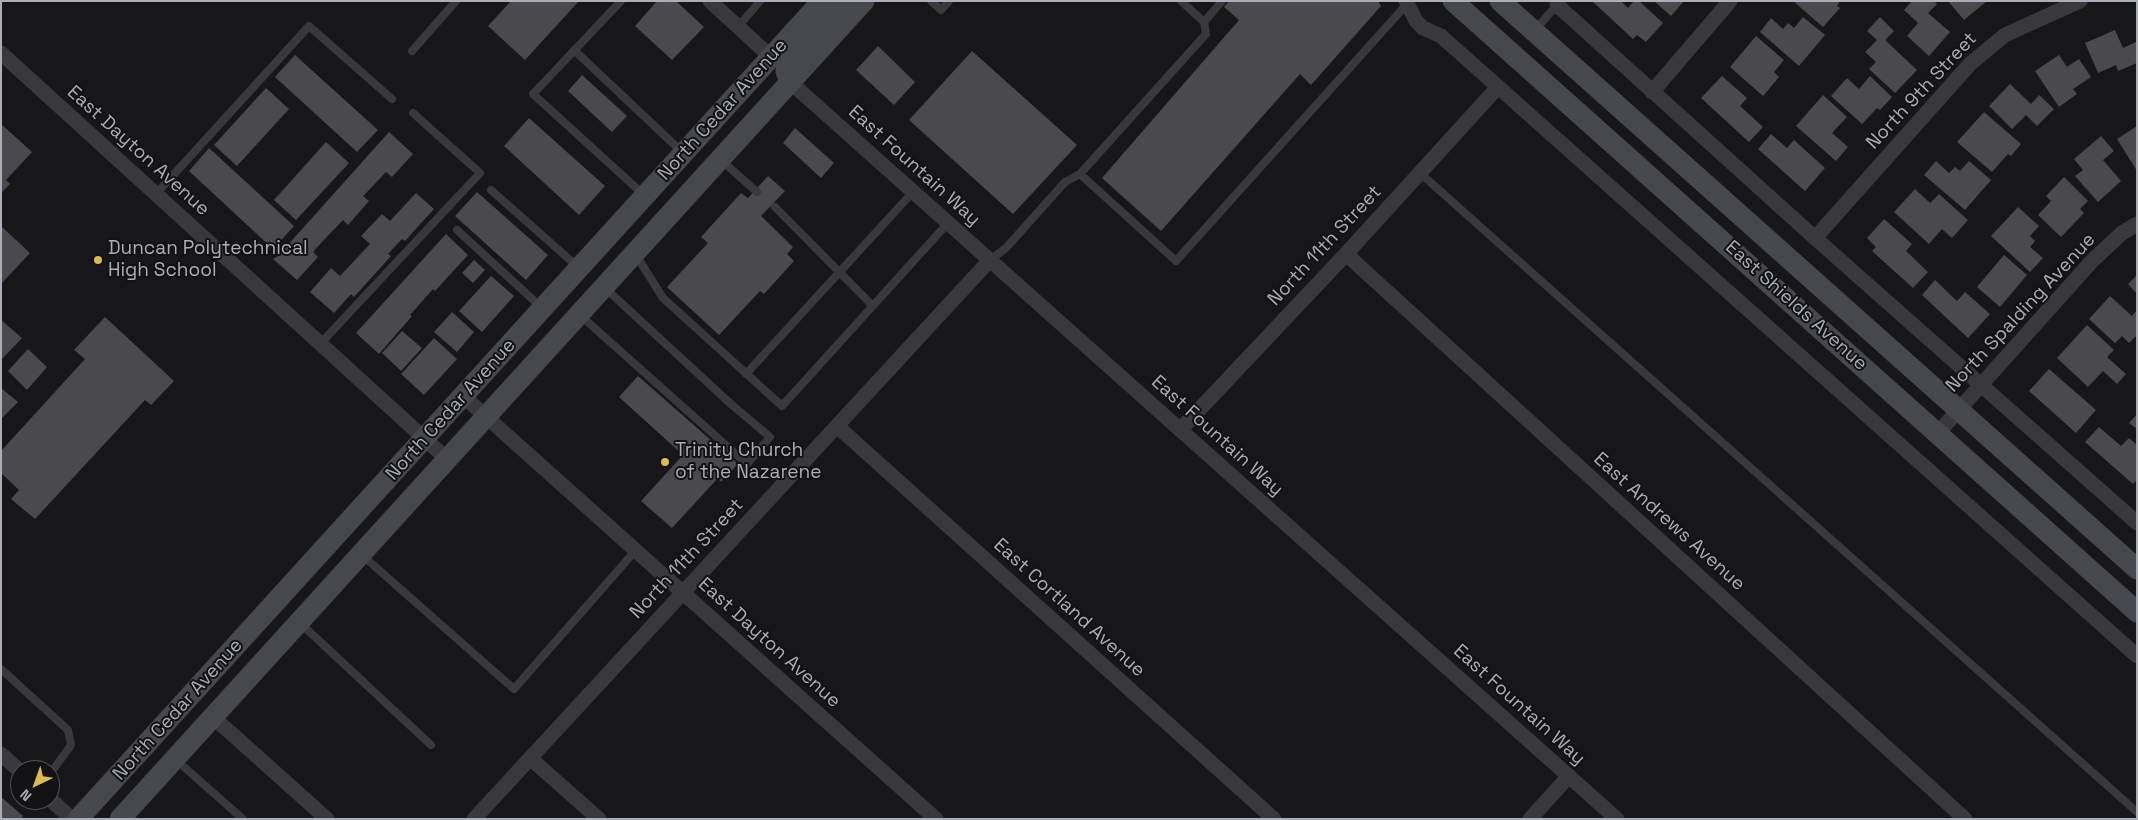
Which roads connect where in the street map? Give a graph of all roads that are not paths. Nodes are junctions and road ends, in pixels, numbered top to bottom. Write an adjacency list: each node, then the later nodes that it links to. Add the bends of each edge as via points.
1 (456, 1): 23 (lane)
2 (621, 1): 22 (lane)
3 (760, 1): 20 (lane)
4 (822, 1): 25 (main road, North Cedar Avenue)
5 (840, 1): 26 (main road, via 790,56 786,71)
6 (864, 1): 26 (main road, North Cedar Avenue)
7 (931, 1): 8 (lane, via 941,10)
8 (949, 1)
9 (1181, 1): 19 (lane)
10 (1222, 1): 19 (lane)
11 (1454, 1): 63 (main road, East Shields Avenue)
12 (1464, 1): 30 (main road, via 1500,24 1598,112 1606,116)
13 (1500, 1): 21 (main road, East Shields Avenue)
14 (1730, 1): 28 (street)
15 (2080, 1): 45 (street, North 9th Street, via 2005,36 1970,64)
16 (711, 2): 20 (street)
17 (1407, 3): 27 (street, via 1416,21 1441,36); 35 (lane, via 1176,261)
18 (1557, 3): 21 (lane); 28 (street)
19 (1204, 22): 35 (lane, via 1206,34)
20 (738, 27): 25 (street)
21 (1534, 31): 30 (main road, East Shields Avenue)
22 (574, 50): 32 (lane); 40 (lane, via 533,94)
23 (412, 51)
24 (1, 53): 39 (street, East Dayton Avenue)
25 (771, 57): 32 (main road, North Cedar Avenue); 33 (main road, via 776,66 773,81 721,140)
26 (790, 82): 33 (main road, North Cedar Avenue); 38 (street, East Fountain Way)
27 (1498, 87): 34 (street, North 11th Street); 73 (street)
28 (1652, 92): 45 (street)
29 (392, 99): 39 (lane, via 309,26)
30 (1623, 112): 59 (main road, East Shields Avenue)
31 (413, 113): 55 (lane, via 480,173)
32 (683, 153): 40 (main road, North Cedar Avenue)
33 (720, 160): 37 (lane); 46 (main road, North Cedar Avenue)
34 (1420, 172): 47 (street, North 11th Street); 82 (lane)
35 (1080, 174): 48 (lane, via 1065,182 1006,248)
36 (491, 190): 49 (lane)
37 (757, 192)
38 (913, 192): 42 (street, East Fountain Way); 50 (lane)
39 (156, 194): 55 (street, East Dayton Avenue)
40 (645, 196): 49 (main road, North Cedar Avenue)
41 (775, 207): 50 (lane)
42 (948, 223): 48 (street, East Fountain Way); 52 (lane)
43 (2137, 224): 57 (street, North Spalding Avenue, via 2122,233 2092,261)
44 (457, 230): 53 (lane)
45 (1815, 238): 57 (street)
46 (635, 253): 51 (main road, North Cedar Avenue); 56 (lane, via 663,298)
47 (1346, 254): 62 (street, North 11th Street); 94 (street, East Andrews Avenue)
48 (990, 260): 61 (street, North 11th Street); 62 (street, East Fountain Way)
49 (579, 269): 53 (main road, North Cedar Avenue)
50 (838, 273): 52 (lane); 56 (lane)
51 (604, 287): 54 (main road, North Cedar Avenue); 54 (lane, via 770,437 747,464)
52 (873, 306): 56 (lane, via 782,406)
53 (543, 308): 58 (main road, North Cedar Avenue)
54 (579, 314): 60 (main road, North Cedar Avenue)
55 (320, 344): 64 (street, East Dayton Avenue)
56 (746, 374)
57 (1982, 385): 59 (street, North Spalding Avenue); 66 (street)
58 (463, 396): 60 (street, East Dayton Avenue); 64 (main road, North Cedar Avenue)
59 (1959, 409): 63 (street, North Spalding Avenue); 69 (main road, East Shields Avenue)
60 (486, 417): 65 (main road, North Cedar Avenue); 67 (street, East Dayton Avenue)
61 (837, 426): 70 (street, North 11th Street); 91 (street, East Cortland Avenue)
62 (1180, 430): 80 (street, East Fountain Way)
63 (1938, 433): 71 (main road, East Shields Avenue)
64 (424, 439): 65 (street, East Dayton Avenue); 84 (main road, North Cedar Avenue)
65 (447, 460): 68 (main road, North Cedar Avenue)
66 (2137, 523)
67 (636, 550): 68 (lane, via 514,688); 70 (street, East Dayton Avenue)
68 (361, 554): 72 (main road, North Cedar Avenue)
69 (2137, 569)
70 (683, 593): 78 (street, North 11th Street); 90 (street, East Dayton Avenue)
71 (2137, 612)
72 (299, 622): 75 (main road, North Cedar Avenue); 76 (lane)
73 (2137, 656)
74 (1, 669): 79 (lane, via 68,730 71,745)
75 (213, 717): 77 (main road, North Cedar Avenue); 87 (street)
76 (431, 745)
77 (175, 758): 85 (main road, North Cedar Avenue); 86 (lane)
78 (530, 758): 88 (street, North 11th Street); 89 (street)
79 (60, 760)
80 (1569, 776): 92 (street); 93 (street, East Fountain Way)
81 (60, 808): 83 (street)
82 (2137, 812)
83 (72, 819)
84 (78, 819)
85 (120, 819)
86 (242, 819)
87 (327, 819)
88 (474, 819)
89 (599, 819)
90 (936, 819)
91 (1274, 819)
92 (1530, 819)
93 (1617, 819)
94 (1965, 819)

